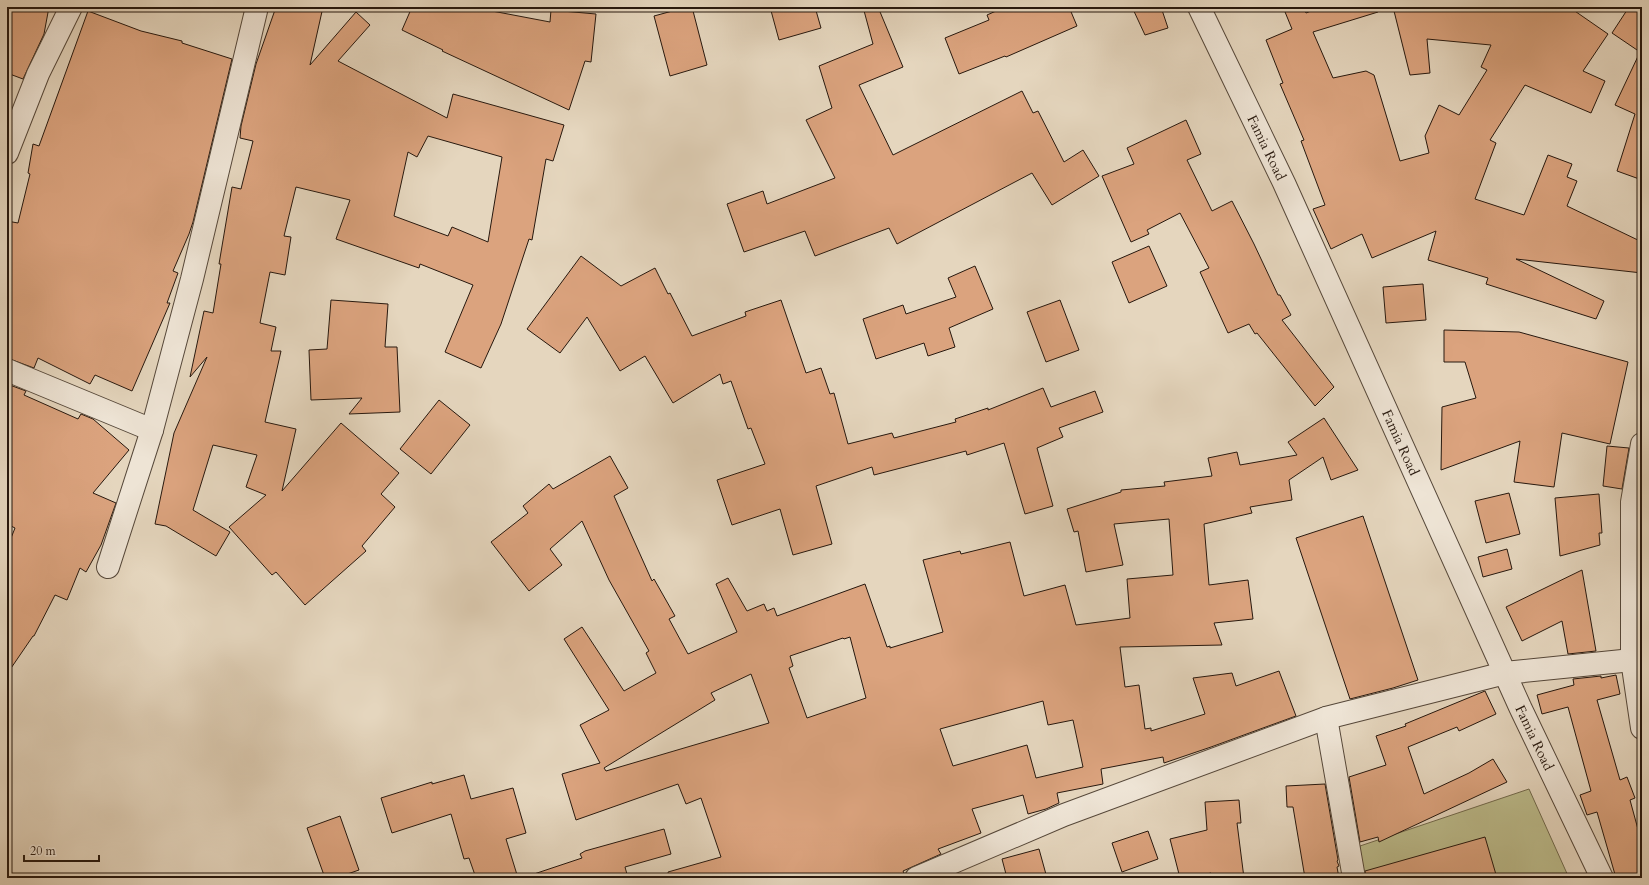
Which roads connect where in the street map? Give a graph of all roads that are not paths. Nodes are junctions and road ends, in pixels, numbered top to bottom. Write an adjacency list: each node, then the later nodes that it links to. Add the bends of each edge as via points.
1 (71, 7): 4 (street, via 38,74)
2 (257, 7): 6 (street, via 192,279)
3 (1199, 7): 10 (street, Famia Road, via 1284,182)
4 (7, 153)
5 (7, 370): 6 (street)
6 (152, 430): 8 (street)
7 (1642, 444): 9 (street, via 1632,502)
8 (108, 567)
9 (1632, 660): 10 (street); 12 (street)
10 (1505, 673): 11 (street); 15 (street, Famia Road)
11 (1326, 718): 13 (street, via 1064,815); 14 (street)
12 (1642, 728)
13 (916, 878)
14 (1354, 878)
15 (1602, 878)

